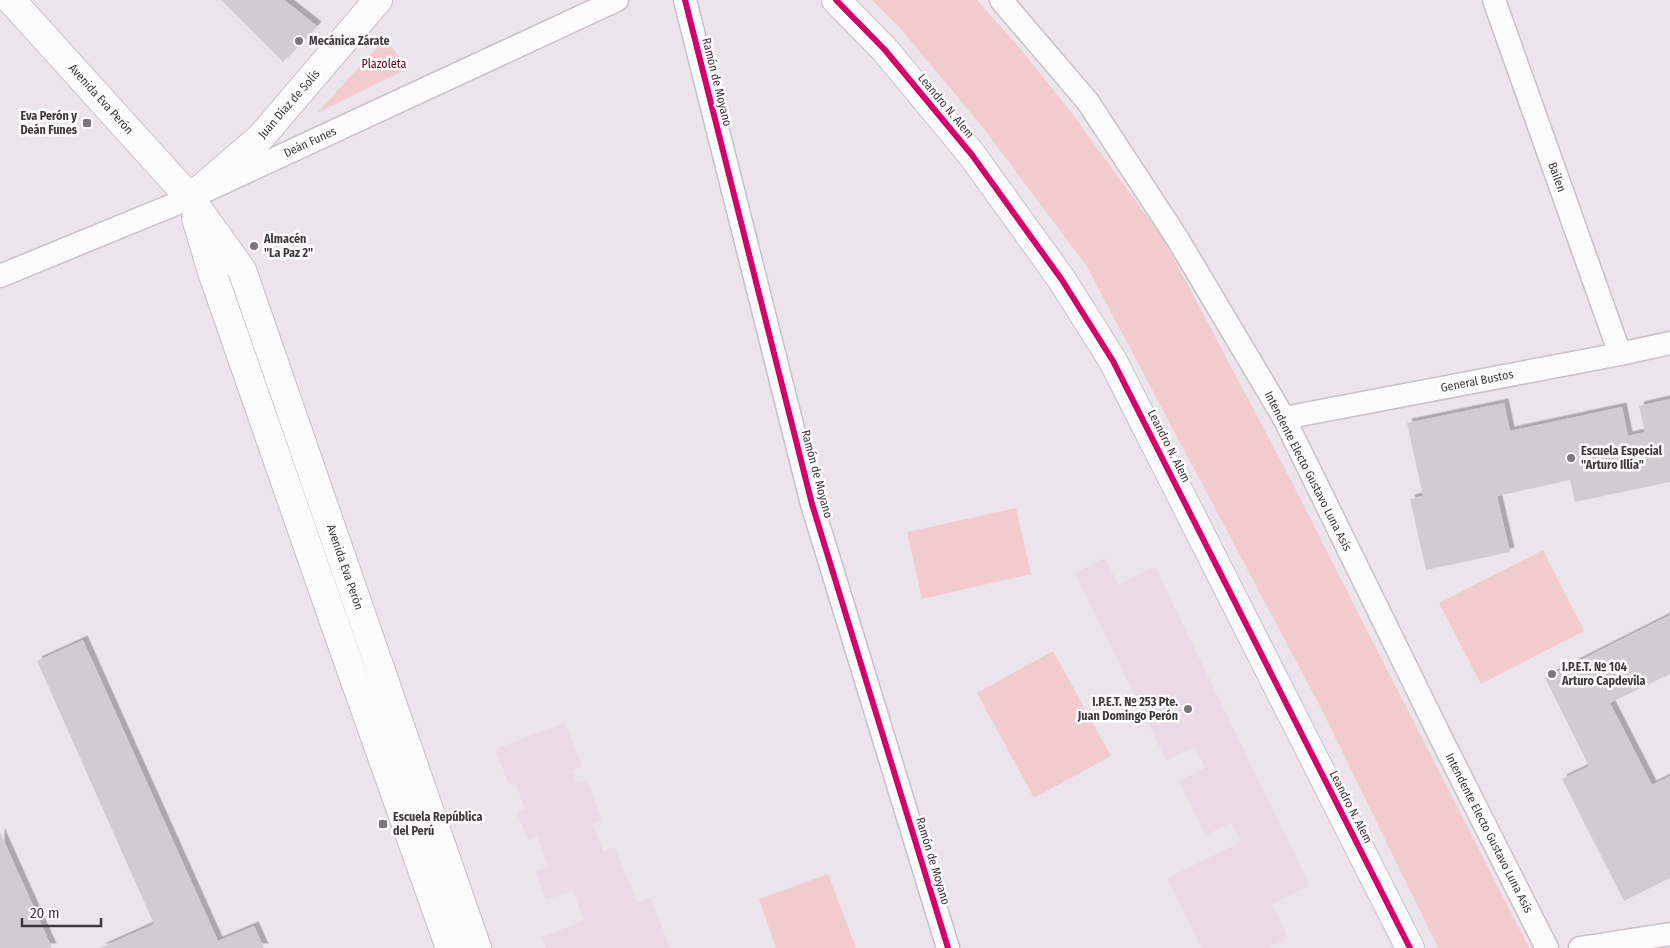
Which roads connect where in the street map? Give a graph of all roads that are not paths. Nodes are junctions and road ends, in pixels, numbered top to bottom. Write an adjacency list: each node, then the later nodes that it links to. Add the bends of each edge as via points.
1 (11, 0): 8 (main road, Avenida Eva Perón)
2 (378, 0): 8 (main road, Juan Díaz de Solís, via 262,136)
3 (617, 0): 8 (street, Deán Funes)
4 (685, 0): 16 (street, Ramón de Moyano, via 812,504)
5 (836, 0): 17 (main road, Leandro N. Alem, via 885,50 972,155 1062,280 1113,361)
6 (1001, 0): 12 (street, Intendente Electo Gustavo Luna Asís, via 1088,102 1177,238)
7 (1494, 0): 11 (street, Bailen)
8 (190, 198): 9 (street, Deán Funes); 14 (main road, Avenida Eva Perón, via 212,272); 15 (main road, Avenida Eva Perón, via 242,270)
9 (0, 276)
10 (1670, 343): 11 (street, General Bustos)
11 (1620, 354): 12 (street, General Bustos)
12 (1284, 418): 18 (street, Intendente Electo Gustavo Luna Asís)
13 (1670, 934): 19 (street)
14 (450, 948)
15 (476, 948)
16 (948, 948)
17 (1410, 948)
18 (1547, 948)
19 (1580, 948)

